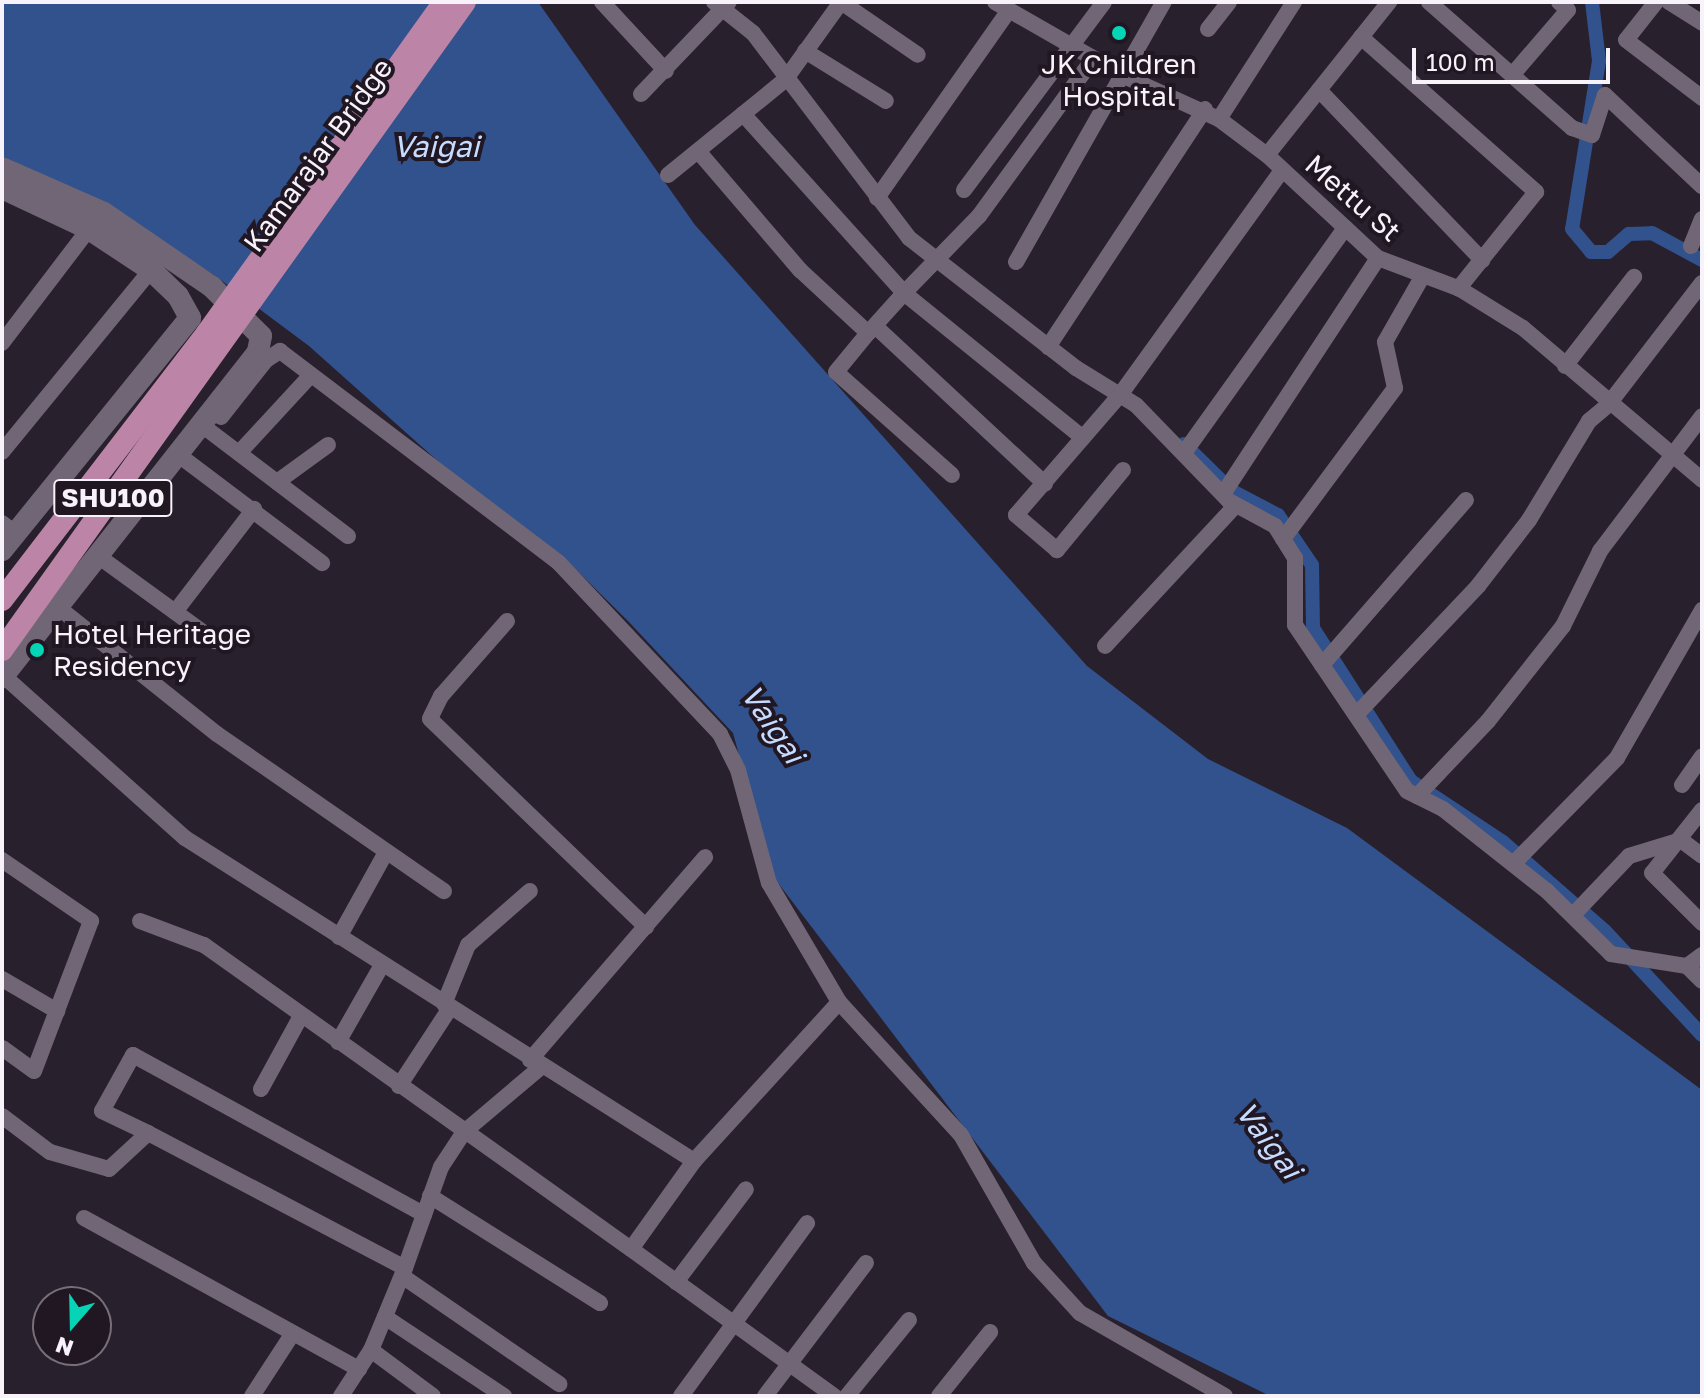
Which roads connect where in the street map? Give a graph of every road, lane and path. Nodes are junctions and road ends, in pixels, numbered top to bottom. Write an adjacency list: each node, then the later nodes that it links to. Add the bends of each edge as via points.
1 (444, 2): 58 (main road, Kamarajar Bridge / SHU100)
2 (465, 2): 58 (main road, Kamarajar Bridge / SHU100)
3 (602, 2): 23 (street)
4 (841, 2): 20 (street); 21 (street)
5 (1104, 2): 19 (street)
6 (1164, 2): 26 (street)
7 (1229, 2): 17 (street)
8 (1294, 2): 33 (street)
9 (1389, 2): 18 (street)
10 (1429, 2): 24 (street)
11 (1559, 2): 24 (street, via 1568,10)
12 (1656, 2): 29 (street, via 1626,40)
13 (1669, 2): 16 (street)
14 (723, 5): 23 (street); 25 (street)
15 (1002, 6): 19 (street, Mettu St); 42 (street)
16 (1702, 23)
17 (1208, 29)
18 (1361, 37): 27 (street); 49 (street, via 1536,192)
19 (1073, 46): 22 (street, Mettu St); 41 (street)
20 (805, 51): 25 (street); 30 (street)
21 (918, 55)
22 (1094, 58): 26 (street, Mettu St); 48 (street, via 979,216)
23 (666, 71): 28 (street)
24 (1513, 74): 39 (street, via 1572,128 1592,135 1605,95)
25 (787, 76): 32 (street); 42 (street)
26 (1124, 76): 31 (street, Mettu St); 50 (street)
27 (1319, 90): 35 (street); 49 (street)
28 (641, 94)
29 (1702, 98)
30 (886, 101)
31 (1205, 109): 33 (street, Mettu St); 60 (street)
32 (743, 114): 34 (street); 56 (street)
33 (1219, 119): 35 (street, Mettu St)
34 (698, 151): 38 (street); 57 (street, via 800,270)
35 (1267, 155): 37 (street, Mettu St)
36 (2, 168): 66 (main road, via 104,213 212,287 261,336 258,352)
37 (1282, 170): 44 (street, Mettu St); 63 (street)
38 (668, 175)
39 (1702, 186)
40 (2, 188): 45 (main road)
41 (964, 190)
42 (879, 194): 48 (street, via 909,238)
43 (1702, 219): 46 (street)
44 (1345, 228): 47 (street, Mettu St); 69 (street)
45 (89, 229): 51 (main road); 59 (street)
46 (1691, 246)
47 (1378, 258): 53 (street, Mettu St); 79 (street)
48 (940, 259): 56 (street); 60 (street)
49 (1482, 260): 55 (street)
50 (1016, 262)
51 (151, 270): 70 (street); 83 (main road, via 178,296 190,318)
52 (1634, 277): 61 (street)
53 (1421, 279): 55 (street, Mettu St); 82 (street, via 1385,342 1395,388)
54 (1702, 283): 64 (street)
55 (1458, 289): 61 (street, Mettu St, via 1523,328)
56 (904, 293): 57 (street); 67 (street)
57 (872, 329): 75 (street, via 836,372); 78 (street)
58 (214, 338): 87 (main road, SHU100); 94 (main road, SHU100)
59 (2, 343)
60 (1051, 343): 63 (street)
61 (1565, 366): 64 (street, Mettu St)
62 (311, 375): 66 (street, via 280,351); 72 (street); 120 (street, via 559,563 720,734 738,770 769,883)
63 (1123, 391): 67 (street); 69 (street)
64 (1608, 405): 73 (street, Mettu St); 97 (street, via 1589,421 1529,520 1478,586)
65 (1702, 416): 73 (street)
66 (204, 427): 71 (main road); 72 (street)
67 (1083, 438): 78 (street)
68 (328, 445): 77 (street)
69 (1187, 449): 79 (street)
70 (2, 452)
71 (176, 453): 81 (street); 85 (main road)
72 (239, 453): 77 (street)
73 (1669, 455): 76 (street, Mettu St); 100 (street, via 1600,551 1563,626 1488,721)
74 (1123, 470): 78 (street, via 1057,550 1016,515)
75 (952, 475)
76 (1702, 480)
77 (277, 482): 84 (street)
78 (1045, 484)
79 (1229, 493): 82 (street); 93 (street)
80 (1466, 500): 95 (street)
81 (254, 509): 86 (street); 90 (street)
82 (1287, 534): 95 (street, via 1295,558 1295,625)
83 (6, 535)
84 (348, 536)
85 (98, 556): 88 (main road); 90 (street)
86 (322, 563)
87 (2, 600)
88 (59, 608): 96 (main road); 103 (street, via 217,734)
89 (1702, 610): 106 (street, via 1617,758)
90 (175, 612): 92 (street)
91 (507, 621): 113 (street, via 441,696 430,719)
92 (215, 641)
93 (1105, 646)
94 (2, 650)
95 (1328, 658): 97 (street)
96 (4, 678): 114 (street, via 185,838)
97 (1361, 710): 100 (street, via 1407,791)
98 (1702, 756): 99 (street)
99 (1682, 785)
100 (1421, 791): 106 (street)
101 (1702, 810): 102 (street)
102 (1681, 840): 104 (street); 110 (street, via 1629,856); 112 (street, via 1652,873)
103 (385, 854): 108 (street); 114 (street)
104 (1702, 856)
105 (705, 857): 113 (street)
106 (1518, 859): 110 (street)
107 (2, 860): 122 (street, via 91,921)
108 (444, 891)
109 (530, 891): 121 (street, via 468,945)
110 (1578, 910): 117 (street, via 1611,954)
111 (140, 921): 123 (street, via 204,945)
112 (1702, 923)
113 (646, 927): 126 (street)
114 (339, 937): 116 (street)
115 (1702, 955): 117 (street)
116 (382, 965): 121 (street); 124 (street)
117 (1687, 966): 119 (street)
118 (2, 979): 122 (street)
119 (1702, 981)
120 (839, 1002): 132 (street); 161 (street, via 961,1135 1034,1263 1080,1313)
121 (447, 1006): 126 (street); 127 (street)
122 (57, 1011): 125 (street, via 34,1071)
123 (301, 1016): 124 (street); 128 (street)
124 (338, 1042): 127 (street)
125 (2, 1048)
126 (536, 1064): 130 (street); 132 (street)
127 (399, 1086): 130 (street)
128 (261, 1089)
129 (2, 1116): 131 (street, via 50,1152 109,1169)
130 (464, 1132): 134 (street); 138 (street)
131 (148, 1133): 135 (street, via 102,1111 133,1055); 140 (street)
132 (694, 1161): 138 (street)
133 (746, 1189): 141 (street)
134 (430, 1196): 135 (street); 142 (street)
135 (424, 1214): 140 (street)
136 (84, 1218): 147 (street)
137 (807, 1223): 145 (street)
138 (631, 1249): 141 (street)
139 (866, 1263): 149 (street)
140 (404, 1272): 143 (street); 151 (street)
141 (676, 1282): 145 (street)
142 (600, 1303)
143 (385, 1317): 148 (street); 155 (street)
144 (909, 1320): 159 (street)
145 (733, 1324): 149 (street); 156 (street)
146 (990, 1332): 160 (street)
147 (293, 1333): 150 (street); 152 (street)
148 (371, 1350): 150 (street); 154 (street)
149 (789, 1365): 157 (street); 158 (street)
150 (359, 1369): 153 (street)
151 (559, 1384)
152 (252, 1396)
153 (341, 1396)
154 (433, 1396)
155 (504, 1396)
156 (681, 1396)
157 (765, 1396)
158 (834, 1396)
159 (847, 1396)
160 (939, 1396)
161 (1225, 1396)

